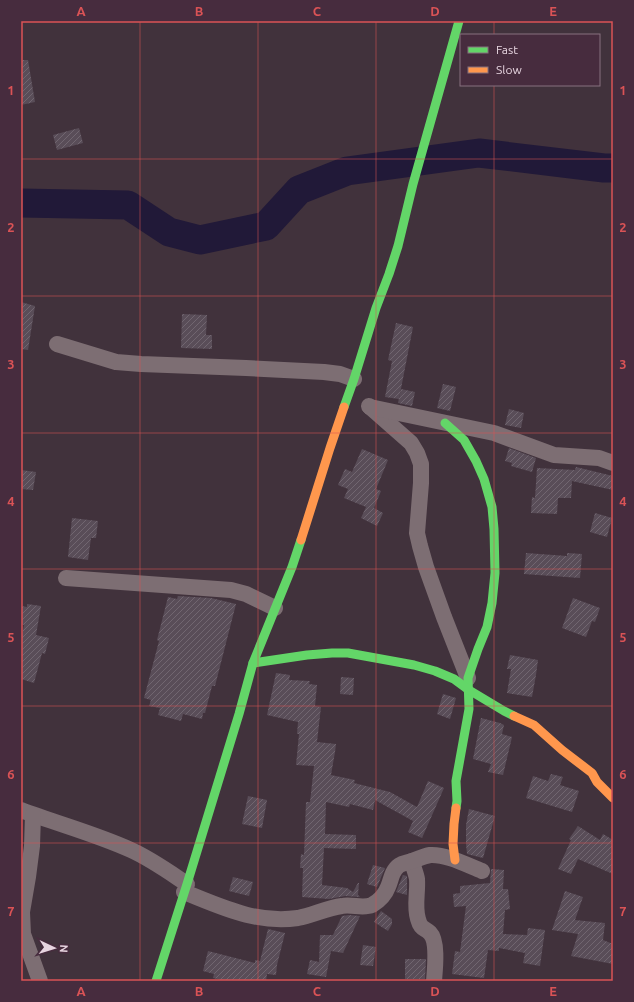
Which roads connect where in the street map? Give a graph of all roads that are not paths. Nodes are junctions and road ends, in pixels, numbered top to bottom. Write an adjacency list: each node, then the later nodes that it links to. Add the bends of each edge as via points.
1 (459, 21): 3 (street, via 426,135 398,246)
2 (57, 344): 3 (street, via 116,362 324,372)
3 (354, 379): 4 (street)
4 (347, 402): 5 (street); 9 (street, via 297,554)
5 (369, 406): 6 (street); 11 (street, via 417,452 421,464 421,483 417,533 426,568)
6 (446, 423): 7 (street, via 494,433 554,454 600,458); 11 (street, via 464,440 476,461 492,507 494,529 495,573 492,603)
7 (613, 463)
8 (66, 578): 9 (street, via 231,590)
9 (275, 608): 10 (street)
10 (253, 663): 11 (street, via 307,655 348,653 414,665); 17 (street)
11 (469, 684): 12 (street, via 504,711 534,725 592,773); 14 (street, via 469,708 456,781 453,844)
12 (613, 798)
13 (27, 812): 17 (street, via 133,851 163,868); 18 (street, via 32,846 22,912 23,934)
14 (455, 860): 15 (street, via 430,855); 16 (street)
15 (412, 861): 17 (street, via 402,863 395,869 381,899 371,905 344,905 299,918 276,920 231,911); 20 (street, via 417,877 418,921 434,939)
16 (482, 871)
17 (186, 888): 19 (street)
18 (40, 981)
19 (157, 981)
20 (434, 981)

